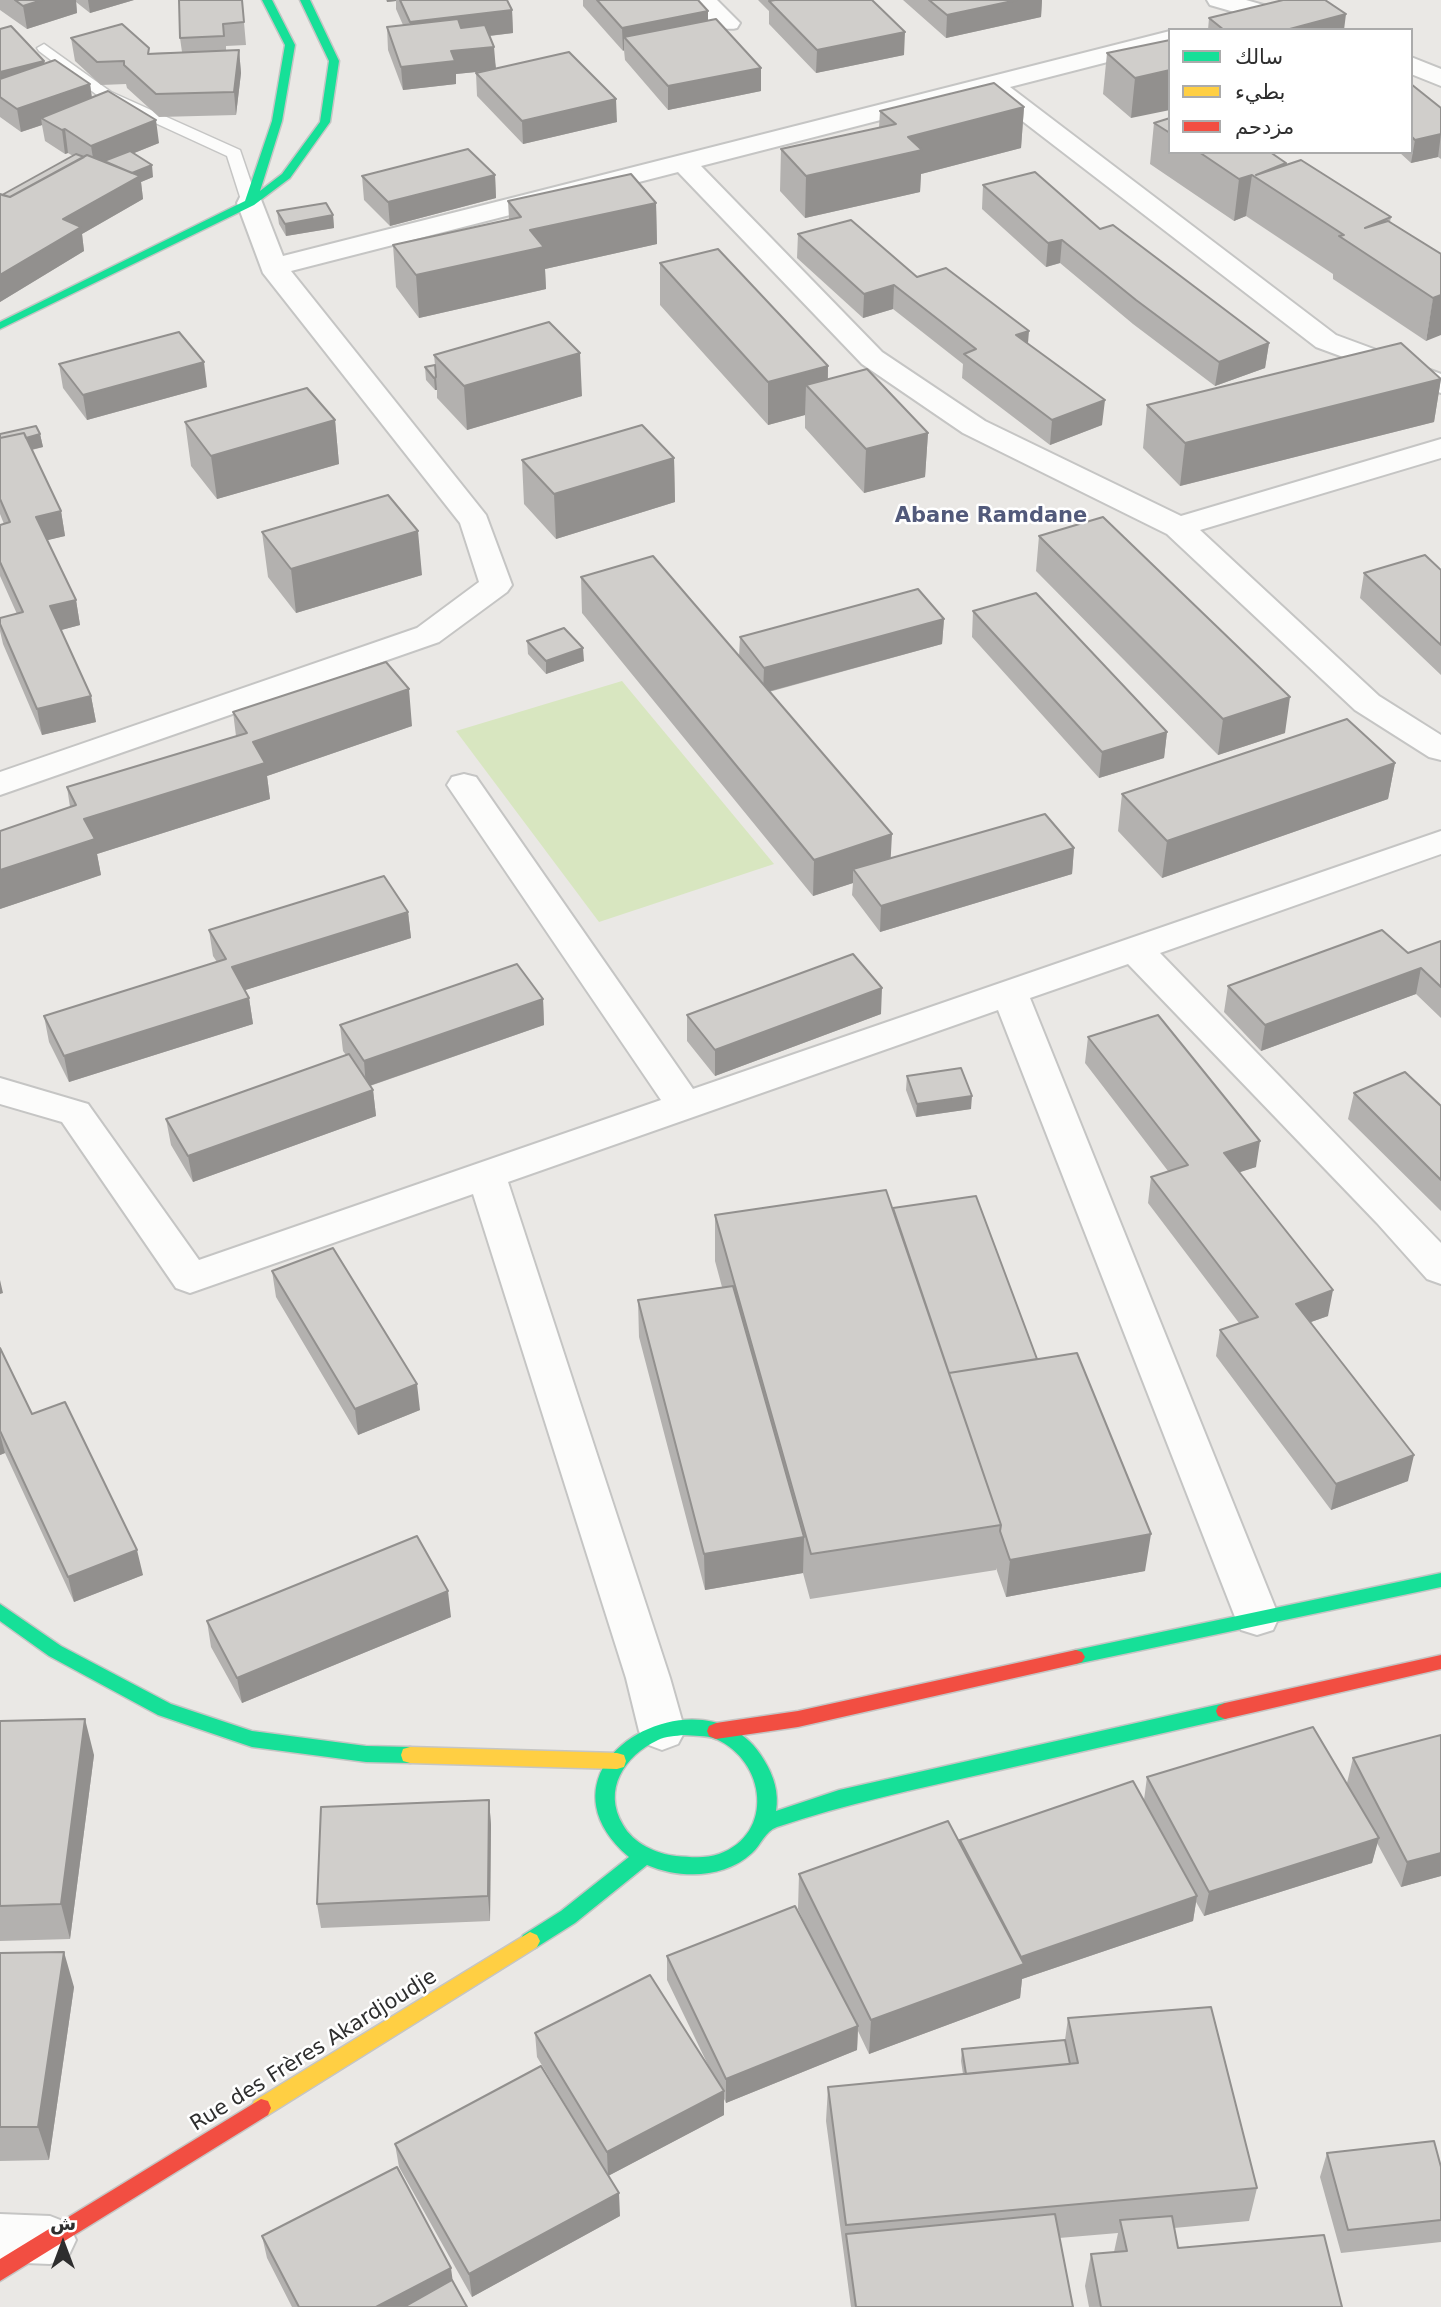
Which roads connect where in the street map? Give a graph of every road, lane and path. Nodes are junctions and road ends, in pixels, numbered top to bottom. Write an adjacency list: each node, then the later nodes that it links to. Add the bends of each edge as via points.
1 (267, 0): 15 (street, via 290,45 276,121)
2 (305, 0): 15 (street, via 334,61 325,122 286,176)
3 (703, 0): 6 (street)
4 (1219, 0): 5 (street)
5 (1269, 13): 7 (street); 8 (street)
6 (728, 23)
7 (1215, 26)
8 (1318, 28)
9 (1168, 38): 13 (street)
10 (44, 48): 15 (lane, via 106,94 234,153)
11 (1413, 66): 12 (street)
12 (1441, 78)
13 (989, 83): 14 (street); 18 (street, via 1326,341)
14 (682, 160): 16 (street); 20 (street, via 872,358 974,427)
15 (250, 203): 16 (street); 17 (street)
16 (273, 267): 22 (street, via 475,522 496,586 428,635)
17 (0, 326)
18 (1441, 384)
19 (1441, 448): 20 (street)
20 (1178, 527): 21 (street, via 1367,703)
21 (1441, 750)
22 (0, 784)
23 (464, 785): 28 (street)
24 (1441, 842): 25 (street)
25 (1135, 949): 26 (street); 30 (street)
26 (1010, 993): 28 (street); 33 (street)
27 (0, 1091): 29 (street, via 75,1113 190,1278)
28 (685, 1106): 29 (street)
29 (486, 1175): 35 (street)
30 (1441, 1269)
31 (1441, 1580): 33 (street)
32 (0, 1611): 37 (street, via 55,1651 165,1710 252,1739 366,1754)
33 (1257, 1616): 36 (street, via 835,1711)
34 (1441, 1662): 38 (street, via 839,1798)
35 (662, 1731): 36 (street, via 684,1727); 37 (street, via 626,1749)
36 (716, 1731): 38 (street, via 744,1746 763,1768 770,1795)
37 (617, 1760): 39 (street, via 608,1771 602,1798 608,1826 626,1849)
38 (765, 1823): 39 (street, via 748,1847 721,1864 688,1870 655,1865)
39 (643, 1857): 41 (street, Rue des Frères Akardjoudje, via 568,1917)
40 (0, 2238): 41 (street)
41 (50, 2240): 42 (street, Rue des Frères Akardjoudje)
42 (0, 2271)

